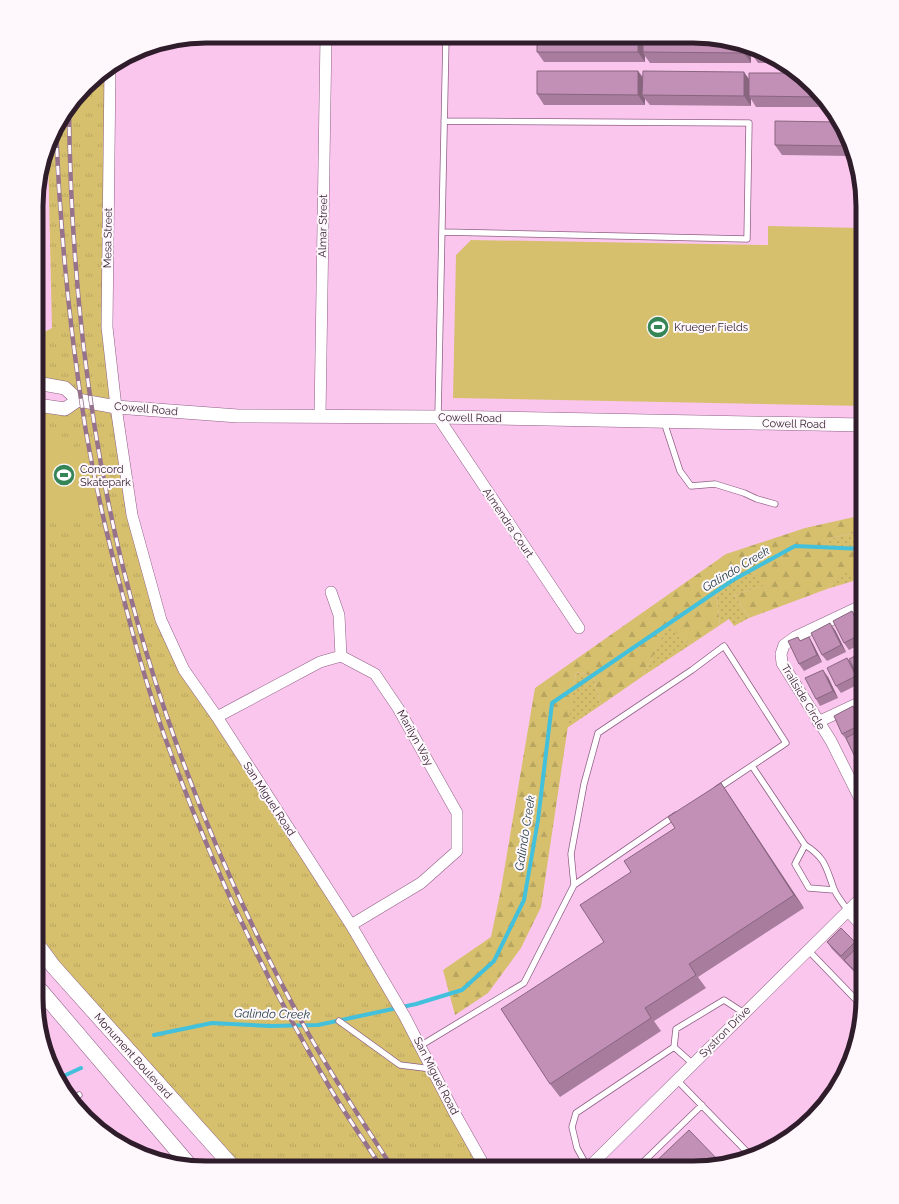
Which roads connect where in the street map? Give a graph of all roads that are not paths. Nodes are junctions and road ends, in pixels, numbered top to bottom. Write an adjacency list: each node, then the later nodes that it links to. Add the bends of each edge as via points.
1 (326, 43): 10 (street, Almar Street)
2 (446, 43): 4 (lane)
3 (110, 74): 9 (street, Mesa Street, via 106,327)
4 (444, 120): 5 (lane); 5 (lane, via 749,123 747,238)
5 (442, 232): 11 (lane)
6 (43, 384): 7 (street, Cowell Road, via 65,388)
7 (78, 400): 8 (street, via 65,409); 9 (street, Cowell Road)
8 (43, 406)
9 (116, 407): 10 (street, Cowell Road, via 238,416); 20 (street, San Miguel Road, via 132,515 161,620 184,670)
10 (320, 416): 11 (street, Cowell Road)
11 (438, 417): 12 (street, Cowell Road); 17 (street, Almendra Court)
12 (663, 422): 13 (street, Cowell Road); 14 (lane, via 680,472 691,486 715,484)
13 (856, 425)
14 (775, 504)
15 (331, 592): 18 (street, via 339,615)
16 (856, 608): 21 (street, Trailside Circle, via 795,637 784,645 782,663)
17 (578, 628)
18 (341, 656): 20 (street, via 320,662); 32 (street, Marilyn Way, via 375,674 398,708 457,813 457,851 421,883)
19 (856, 704): 21 (street)
20 (217, 717): 32 (street, San Miguel Road)
21 (818, 722): 23 (street, Trailside Circle, via 831,741)
22 (752, 766): 24 (lane); 26 (lane); 27 (lane, via 786,743 724,646 598,733 584,784 571,854)
23 (856, 791)
24 (711, 793)
25 (681, 812): 27 (lane)
26 (805, 845): 28 (lane, via 816,852 823,861); 28 (lane, via 795,864 809,888)
27 (574, 885): 39 (lane, via 524,983)
28 (834, 890): 30 (lane)
29 (856, 903): 30 (street, Systron Drive)
30 (848, 910): 31 (street); 33 (street, Systron Drive)
31 (856, 919)
32 (351, 925): 39 (street, San Miguel Road)
33 (808, 950): 36 (lane); 37 (street, Systron Drive)
34 (43, 952): 47 (main road, Monument Boulevard)
35 (43, 994): 46 (main road)
36 (856, 1000)
37 (744, 1013): 40 (lane, via 724,1000 676,1029); 41 (street, Systron Drive)
38 (339, 1022): 42 (lane, via 400,1065)
39 (420, 1046): 42 (street, San Miguel Road)
40 (674, 1047): 41 (lane); 49 (lane, via 576,1113 572,1128 577,1148)
41 (693, 1064): 43 (street, Systron Drive)
42 (432, 1068): 48 (street, San Miguel Road)
43 (677, 1080): 44 (lane); 50 (street, Systron Drive)
44 (702, 1105): 45 (lane); 51 (lane)
45 (747, 1152)
46 (185, 1160)
47 (228, 1161)
48 (482, 1161)
49 (584, 1161)
50 (595, 1161)
51 (644, 1161)

